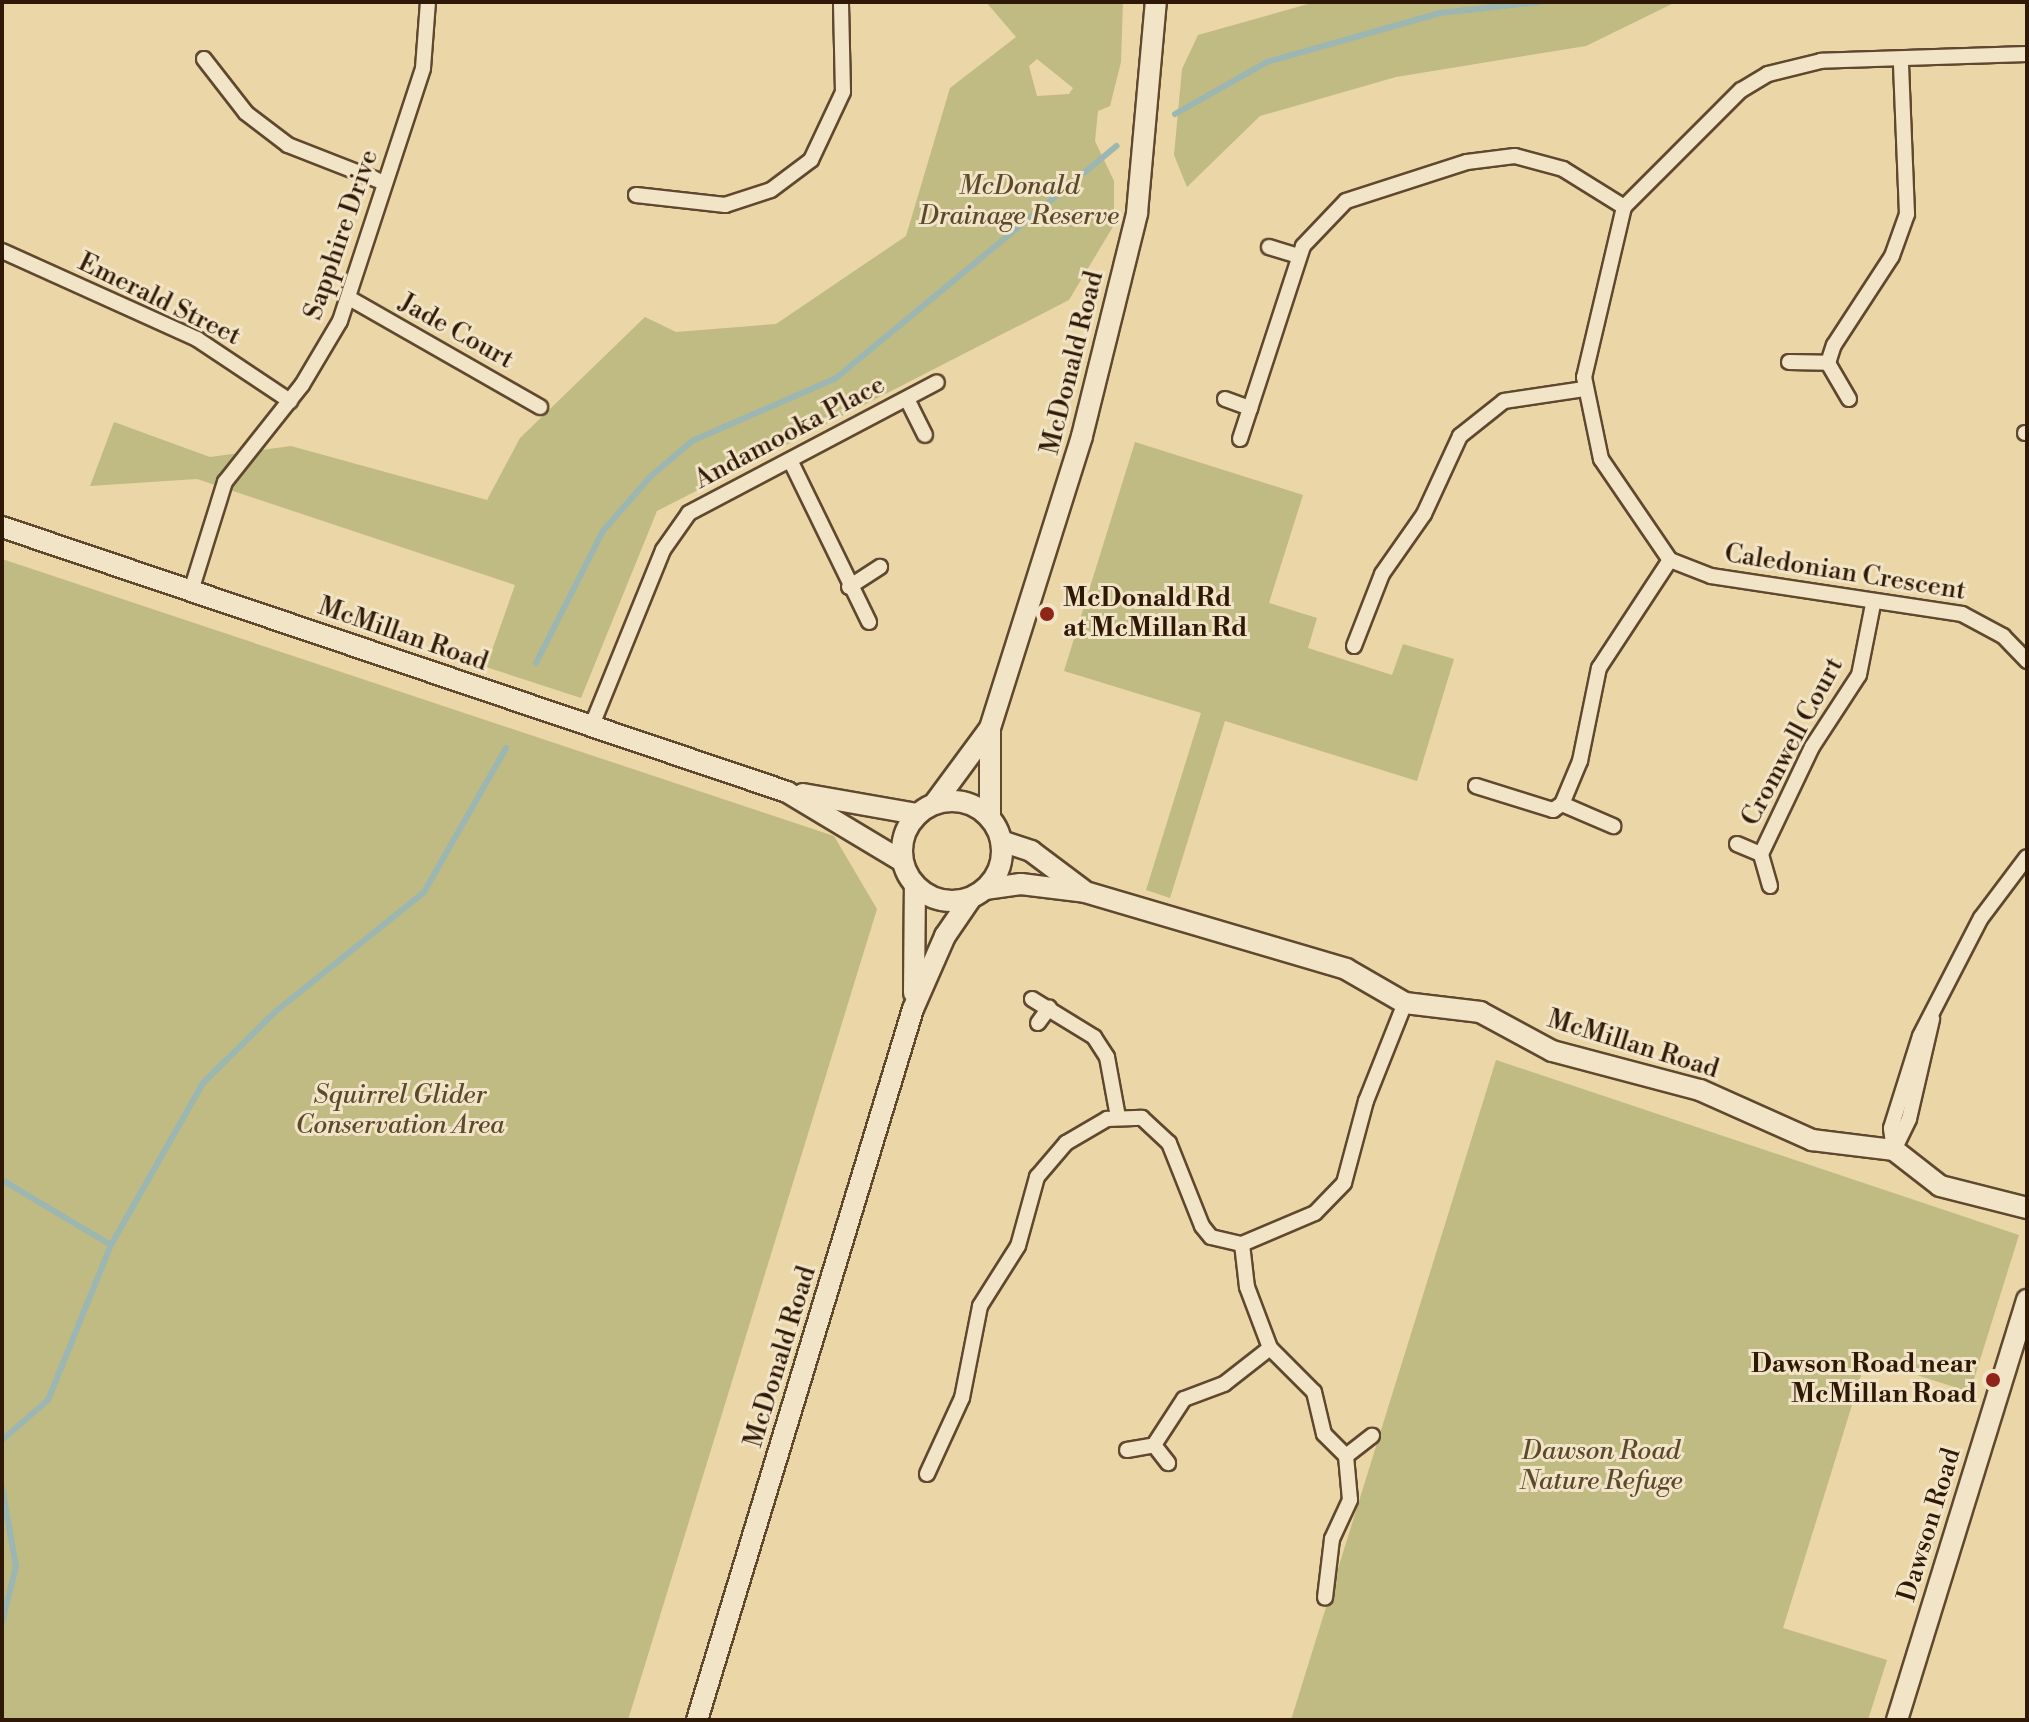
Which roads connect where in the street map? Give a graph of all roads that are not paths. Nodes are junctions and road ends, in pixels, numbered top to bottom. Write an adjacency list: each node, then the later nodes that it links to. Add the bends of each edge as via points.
1 (428, 2): 7 (street, Sapphire Drive, via 423,68)
2 (841, 2): 8 (street, via 843,92 811,160 771,190 725,205)
3 (1156, 2): 37 (street, McDonald Road, via 1143,172 1082,436)
4 (2027, 54): 6 (street)
5 (204, 59): 7 (street, via 264,129)
6 (1901, 62): 9 (street, via 1821,61 1768,74 1718,107); 15 (street, via 1907,214 1892,256 1846,322)
7 (385, 183): 13 (street, Sapphire Drive)
8 (636, 195)
9 (1624, 207): 12 (street, via 1563,169 1492,157 1346,201 1316,226); 17 (street, via 1588,336)
10 (1269, 247): 12 (street)
11 (2, 251): 21 (street, Emerald Street, via 197,339)
12 (1299, 256): 23 (street)
13 (349, 298): 21 (street, Sapphire Drive, via 325,353); 22 (street, Jade Court)
14 (1789, 362): 15 (street)
15 (1828, 363): 20 (street)
16 (937, 382): 18 (street, Andamooka Place)
17 (1584, 389): 28 (street, via 1601,459); 34 (street, via 1504,401 1460,436 1424,514 1382,574)
18 (907, 399): 24 (street, Andamooka Place); 26 (street, Andamooka Place)
19 (1225, 399): 23 (street)
20 (1849, 399)
21 (290, 401): 31 (street, Sapphire Drive, via 225,482)
22 (540, 407)
23 (1250, 408): 25 (street)
24 (925, 435)
25 (1240, 439)
26 (791, 462): 30 (street); 36 (street, Andamooka Place, via 701,505 670,536)
27 (2, 527): 31 (street, McMillan Road)
28 (1670, 560): 32 (street, Caledonian Crescent, via 1711,576 1789,583); 40 (street, via 1599,668 1580,761)
29 (880, 567): 30 (street)
30 (849, 587): 33 (street)
31 (191, 591): 36 (street, McMillan Road)
32 (1873, 604): 35 (street, Caledonian Crescent, via 1962,614 2003,636); 46 (street, Cromwell Court, via 1859,675 1812,747)
33 (869, 622)
34 (1354, 646)
35 (2027, 661)
36 (592, 725): 39 (street, McMillan Road)
37 (990, 728): 41 (street, McDonald Road); 42 (street, McDonald Road)
38 (1476, 786): 40 (street, via 1553,810)
39 (787, 792): 41 (street, McMillan Road); 48 (street, McMillan Road)
40 (1562, 804): 43 (street)
41 (926, 809): 42 (street, via 964,803); 48 (street)
42 (990, 818): 44 (street)
43 (1613, 826)
44 (1001, 841): 51 (street, McMillan Road, via 1031,851); 52 (street, via 996,875)
45 (1737, 844): 46 (street, Cromwell Court)
46 (1761, 854): 50 (street, Cromwell Court)
47 (2027, 857): 59 (street, via 1981,918 1933,1018 1914,1104)
48 (902, 861): 49 (street)
49 (915, 885): 52 (street, via 941,900); 56 (street, McDonald Road)
50 (1770, 886)
51 (1085, 892): 52 (street, McMillan Road, via 1021,884); 54 (street, McMillan Road, via 1346,969)
52 (978, 893): 56 (street, McDonald Road)
53 (1032, 999): 55 (street)
54 (1405, 1003): 59 (street, McMillan Road, via 1480,1012 1552,1051 1700,1090 1812,1140); 61 (street, via 1366,1101 1344,1183 1315,1213)
55 (1049, 1008): 57 (street); 58 (street, via 1080,1024 1107,1057)
56 (913, 1009): 71 (street, McDonald Road)
57 (1038, 1023)
58 (1118, 1117): 61 (street, via 1159,1128 1202,1226 1211,1237); 69 (street, via 1066,1143 1037,1177 1018,1246 980,1306 962,1398)
59 (1894, 1150): 60 (street, via 1940,1186)
60 (2027, 1208)
61 (1242, 1244): 63 (street, via 1247,1287)
62 (2027, 1300): 72 (street, Dawson Road)
63 (1270, 1348): 65 (street, via 1224,1384 1184,1399); 67 (street, via 1314,1392 1324,1434)
64 (1372, 1436): 67 (street)
65 (1154, 1445): 66 (street); 68 (street)
66 (1127, 1450)
67 (1346, 1456): 70 (street, via 1350,1500 1332,1539)
68 (1168, 1463)
69 (927, 1474)
70 (1325, 1598)
71 (697, 1720)
72 (1897, 1720)

